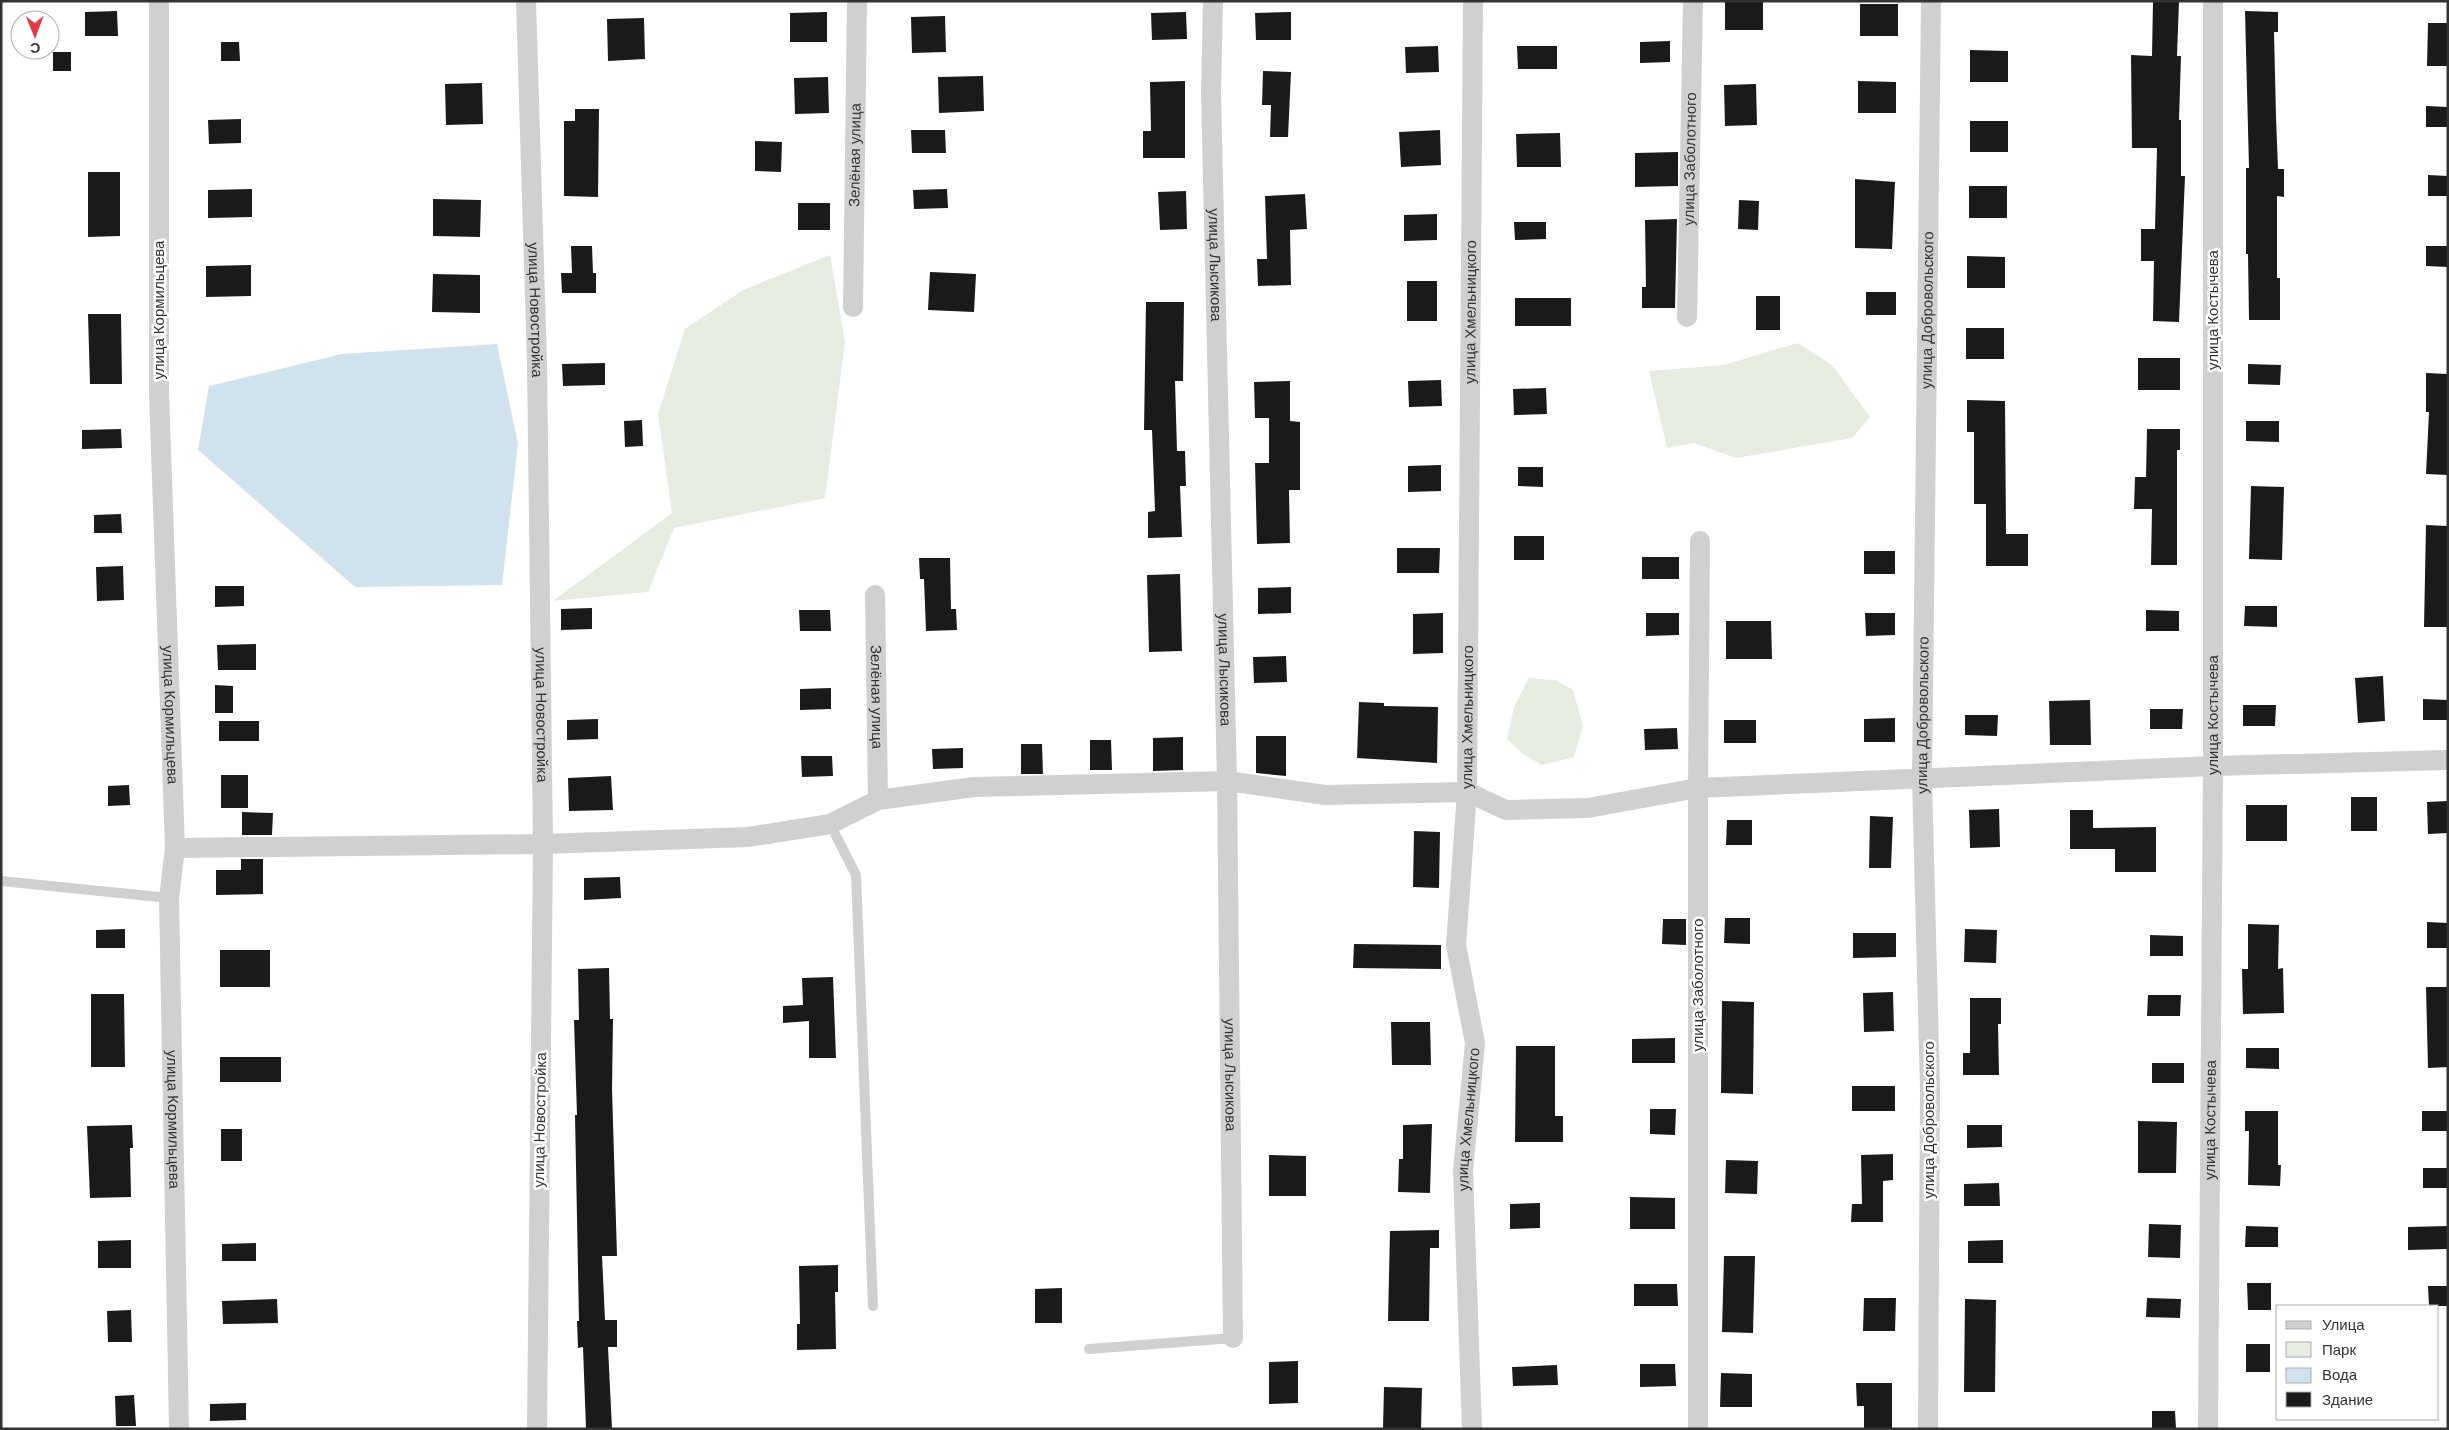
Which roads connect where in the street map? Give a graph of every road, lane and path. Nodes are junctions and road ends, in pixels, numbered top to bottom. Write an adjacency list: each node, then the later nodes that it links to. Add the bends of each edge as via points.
1 (159, 1): 22 (street, улица Кормильцева, via 159,394)
2 (526, 1): 21 (street, улица Новостройка, via 537,363)
3 (857, 1): 9 (street, Зелёная улица)
4 (1213, 1): 16 (street, улица Лысикова, via 1211,94)
5 (1473, 1): 18 (street, улица Хмельницкого)
6 (1693, 1): 10 (street, улица Заболотного)
7 (1931, 1): 15 (street, улица Добровольского)
8 (2213, 1): 14 (street, улица Костычева)
9 (853, 307)
10 (1687, 317)
11 (1700, 542): 17 (street, улица Заболотного)
12 (875, 595): 19 (street, Зелёная улица)
13 (2448, 760): 14 (street)
14 (2213, 766): 15 (street); 33 (street, улица Костычева)
15 (1922, 779): 17 (street); 32 (street, улица Добровольского, via 1930,1088)
16 (1227, 781): 18 (street, via 1325,795); 19 (street, via 974,787); 26 (street, улица Лысикова)
17 (1698, 788): 18 (street, via 1588,808 1506,810); 31 (street, улица Заболотного)
18 (1466, 792): 30 (street, улица Хмельницкого, via 1456,945 1475,1043 1463,1170)
19 (878, 800): 20 (street)
20 (830, 824): 21 (street, via 748,837); 25 (lane, via 856,875)
21 (543, 844): 22 (street); 29 (street, улица Новостройка)
22 (175, 848): 24 (street, улица Кормильцева)
23 (1, 881): 24 (lane)
24 (169, 898): 28 (street, улица Кормильцева)
25 (873, 1306)
26 (1233, 1338): 27 (lane)
27 (1089, 1349)
28 (179, 1429)
29 (537, 1429)
30 (1472, 1429)
31 (1698, 1429)
32 (1928, 1429)
33 (2208, 1429)

